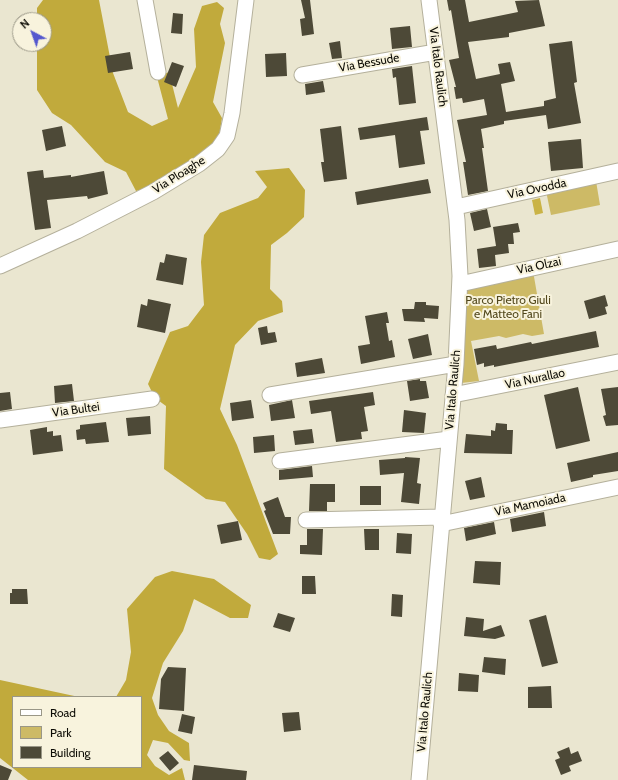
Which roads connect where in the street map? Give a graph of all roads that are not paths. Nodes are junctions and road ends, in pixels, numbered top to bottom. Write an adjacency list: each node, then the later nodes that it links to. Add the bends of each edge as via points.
1 (145, 0): 5 (street)
2 (246, 0): 10 (street, Via Ploaghe, via 232,113 227,136 218,149 199,164 153,192)
3 (429, 0): 4 (street, Via Italo Raulich)
4 (436, 52): 6 (street, Via Bessude); 8 (street, Via Italo Raulich)
5 (158, 72)
6 (302, 75)
7 (618, 171): 8 (street, Via Ovodda)
8 (456, 207): 11 (street, Via Italo Raulich)
9 (618, 249): 11 (street, Via Olzai)
10 (0, 266)
11 (460, 284): 13 (street, Via Italo Raulich)
12 (618, 362): 15 (street, Via Nurallao)
13 (456, 364): 14 (street); 15 (street, Via Italo Raulich)
14 (270, 395)
15 (453, 396): 18 (street, Via Italo Raulich)
16 (152, 398): 17 (street, Via Bultei)
17 (0, 420)
18 (449, 439): 19 (street); 22 (street, Via Italo Raulich)
19 (280, 461)
20 (618, 487): 22 (street, Via Mamoiada)
21 (306, 520): 22 (street, Via Mamoiada)
22 (442, 521): 23 (street, Via Italo Raulich)
23 (419, 780)

